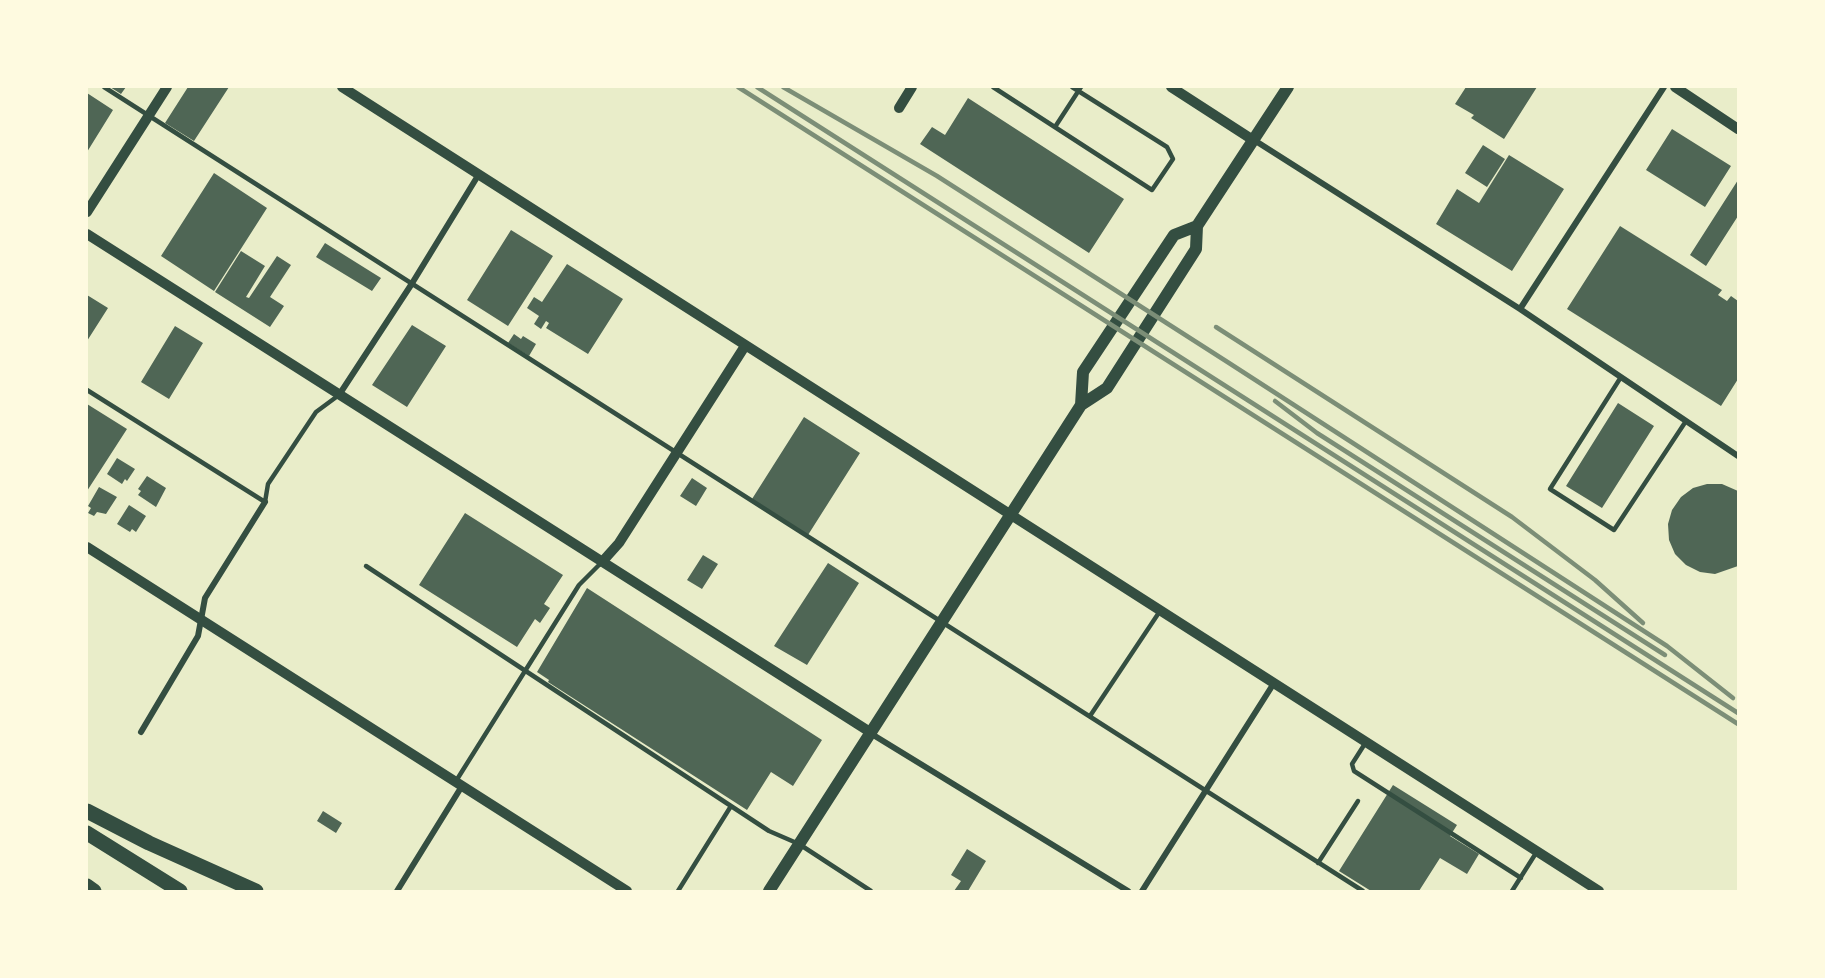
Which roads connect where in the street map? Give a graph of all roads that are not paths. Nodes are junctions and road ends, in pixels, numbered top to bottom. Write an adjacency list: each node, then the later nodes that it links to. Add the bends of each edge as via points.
1 (104, 87): 13 (lane)
2 (167, 87): 13 (street)
3 (342, 87): 17 (street)
4 (912, 87): 12 (street)
5 (993, 87): 14 (lane)
6 (1072, 87): 11 (lane)
7 (1171, 87): 16 (street)
8 (1288, 87): 16 (main road)
9 (1664, 87): 22 (street)
10 (1674, 87): 15 (street)
11 (1080, 89): 14 (lane); 14 (lane, via 1167,147 1173,159 1152,190)
12 (898, 108)
13 (149, 116): 18 (street); 21 (lane)
14 (1055, 127)
15 (1738, 129)
16 (1252, 140): 19 (main road); 22 (street)
17 (479, 174): 21 (street); 23 (street)
18 (87, 212)
19 (1197, 226): 27 (main road, via 1196,249 1107,388); 27 (main road, via 1174,235 1083,372)
20 (87, 234): 26 (street)
21 (411, 285): 26 (street); 29 (lane)
22 (1521, 309): 24 (street)
23 (745, 346): 29 (street); 35 (street)
24 (1621, 377): 28 (street); 28 (lane, via 1550,489 1614,530)
25 (87, 390): 31 (lane)
26 (339, 395): 31 (lane, via 316,412 268,484); 33 (street)
27 (1081, 405): 37 (main road)
28 (1686, 421): 30 (street)
29 (677, 455): 33 (street, via 619,543); 37 (lane)
30 (1738, 456)
31 (265, 502): 36 (street, via 205,598)
32 (87, 547): 36 (street)
33 (602, 562): 38 (lane, via 579,585); 42 (street)
34 (366, 566): 38 (lane)
35 (1161, 611): 39 (street); 40 (lane)
36 (200, 620): 41 (street, via 198,636); 44 (street)
37 (942, 624): 40 (lane); 42 (main road)
38 (524, 671): 44 (lane); 47 (lane)
39 (1274, 683): 43 (street); 45 (street)
40 (1090, 716): 45 (lane)
41 (141, 732)
42 (870, 732): 50 (main road); 63 (street)
43 (1366, 742): 51 (street); 53 (lane, via 1353,764 1354,771)
44 (458, 784): 58 (street); 59 (street)
45 (1205, 791): 52 (lane); 64 (street)
46 (1358, 801): 52 (lane)
47 (731, 806): 50 (lane, via 769,831); 60 (lane)
48 (87, 811): 57 (highway)
49 (87, 833): 56 (highway)
50 (799, 844): 61 (main road); 62 (lane)
51 (1537, 852): 53 (lane); 67 (street)
52 (1318, 863): 65 (lane)
53 (1521, 878): 66 (lane)
54 (87, 886): 55 (highway)
55 (94, 891)
56 (180, 891)
57 (256, 891)
58 (397, 891)
59 (627, 891)
60 (678, 891)
61 (769, 891)
62 (871, 891)
63 (1128, 891)
64 (1142, 891)
65 (1363, 891)
66 (1512, 891)
67 (1599, 891)

